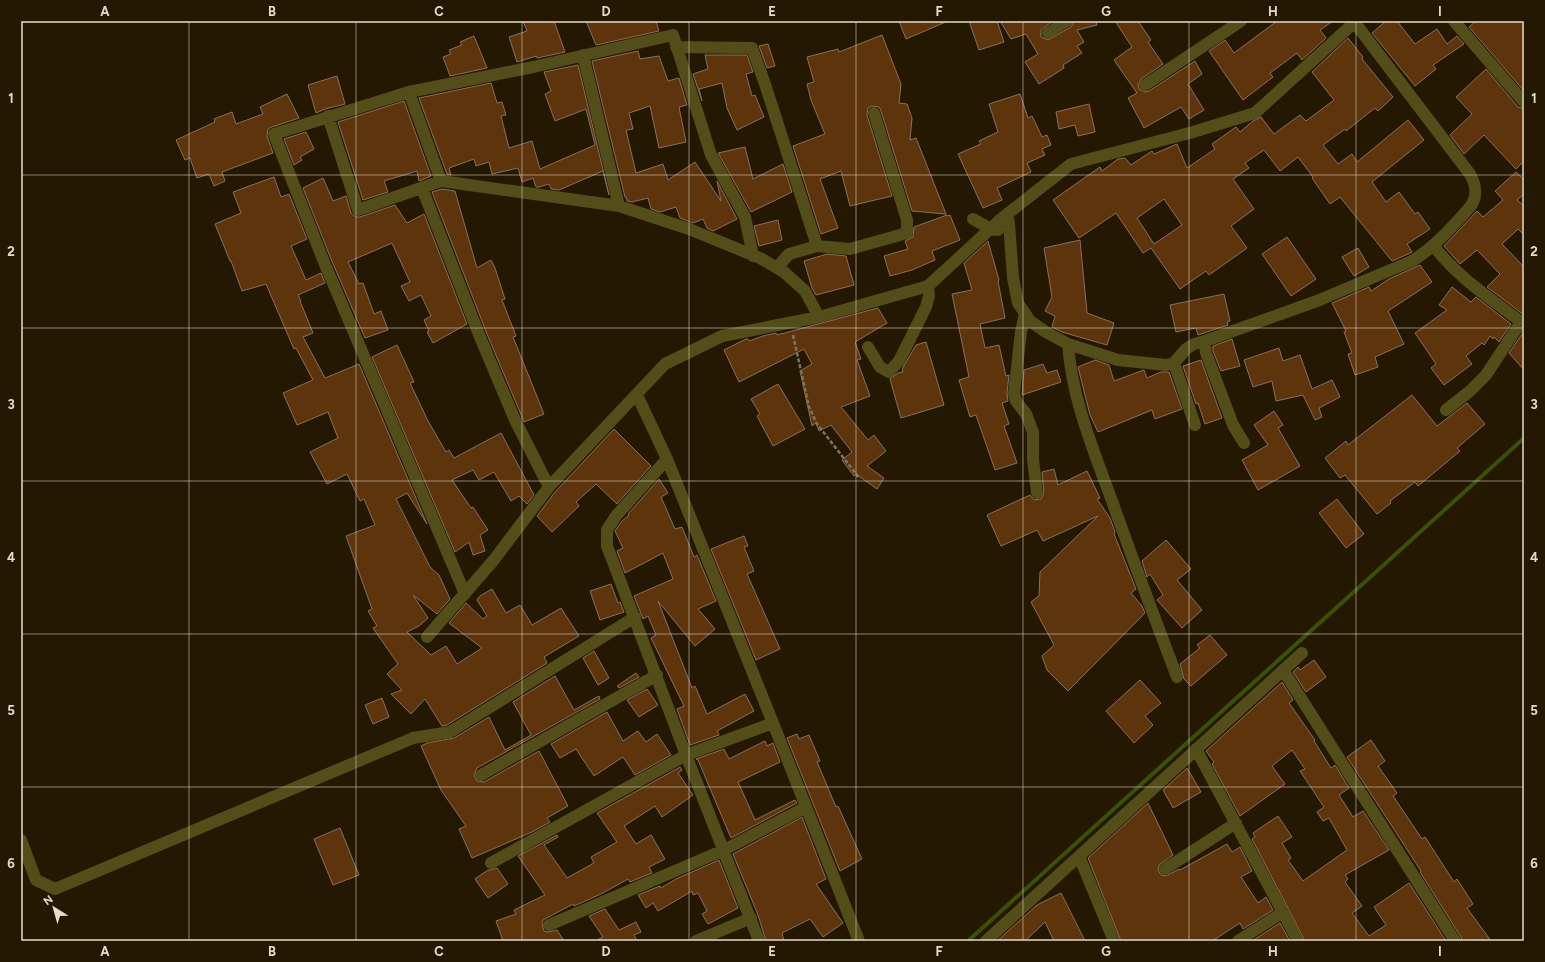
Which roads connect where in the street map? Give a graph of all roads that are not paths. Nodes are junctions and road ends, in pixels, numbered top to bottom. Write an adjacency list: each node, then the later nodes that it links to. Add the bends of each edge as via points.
1 (1067, 21): 5 (street)
2 (1241, 21): 8 (street)
3 (1454, 21): 10 (street)
4 (1356, 22): 16 (street, via 1255,113 1071,164); 20 (street, via 1474,181 1475,199 1471,206)
5 (1048, 33)
6 (676, 46): 7 (street, via 673,35); 21 (street, via 752,48); 22 (street, via 711,155 745,217)
7 (583, 56): 9 (street); 15 (street)
8 (1145, 85)
9 (409, 92): 12 (street); 13 (street)
10 (1524, 102)
11 (874, 113): 21 (street, via 907,220 908,233 850,249)
12 (328, 116): 14 (street, via 358,210); 39 (street, via 274,134 324,262)
13 (441, 181): 14 (street); 15 (street)
14 (422, 188): 37 (street, via 515,420)
15 (619, 206): 22 (street, via 689,229)
16 (1007, 214): 18 (street); 19 (street)
17 (973, 219): 18 (street)
18 (991, 229): 19 (street); 24 (street)
19 (1009, 232): 25 (street, via 1013,278 1018,303)
20 (1434, 245): 27 (street, via 1458,274); 28 (street, via 1412,261 1385,273 1317,301)
21 (817, 246): 23 (street, via 789,254)
22 (753, 256): 23 (street)
23 (777, 268): 26 (street, via 805,291)
24 (928, 286): 26 (street); 30 (street, via 926,307 899,361 890,372 880,367)
25 (1025, 313): 29 (street, via 1030,321); 38 (street, via 1014,394 1033,432)
26 (819, 317): 32 (street, via 722,336 665,364)
27 (1522, 323): 33 (street, via 1486,375 1470,392)
28 (1205, 341): 31 (street, via 1186,349); 35 (street, via 1206,353 1233,425)
29 (1068, 344): 31 (street, via 1118,360 1166,365); 45 (street, via 1069,368 1087,433)
30 (868, 347)
31 (1174, 363): 34 (street)
32 (637, 394): 36 (street); 37 (street)
33 (1446, 410)
34 (1195, 425)
35 (1244, 443)
36 (667, 459): 40 (street, via 616,516 607,530 607,546); 46 (street)
37 (549, 487): 39 (street)
38 (1037, 493)
39 (465, 594): 41 (street)
40 (635, 617): 44 (street); 52 (street, via 450,732 413,738 54,889 36,880)
41 (427, 637)
42 (1302, 654): 43 (street)
43 (1283, 670): 47 (street); 67 (street)
44 (657, 675): 48 (street); 49 (street)
45 (1176, 677)
46 (774, 723): 48 (street); 50 (street)
47 (1196, 749): 51 (street); 54 (street)
48 (686, 755): 53 (street); 55 (street)
49 (481, 775)
50 (806, 807): 53 (street); 62 (street)
51 (1236, 823): 56 (street); 57 (street)
52 (21, 840)
53 (724, 850): 58 (street); 59 (street)
54 (1079, 856): 63 (street); 64 (street)
55 (491, 863)
56 (1165, 869)
57 (1283, 912): 65 (street); 66 (street)
58 (751, 918): 60 (street); 61 (street)
59 (549, 926)
60 (696, 941)
61 (760, 941)
62 (859, 941)
63 (986, 941)
64 (1114, 941)
65 (1238, 941)
66 (1298, 941)
67 (1455, 941)

